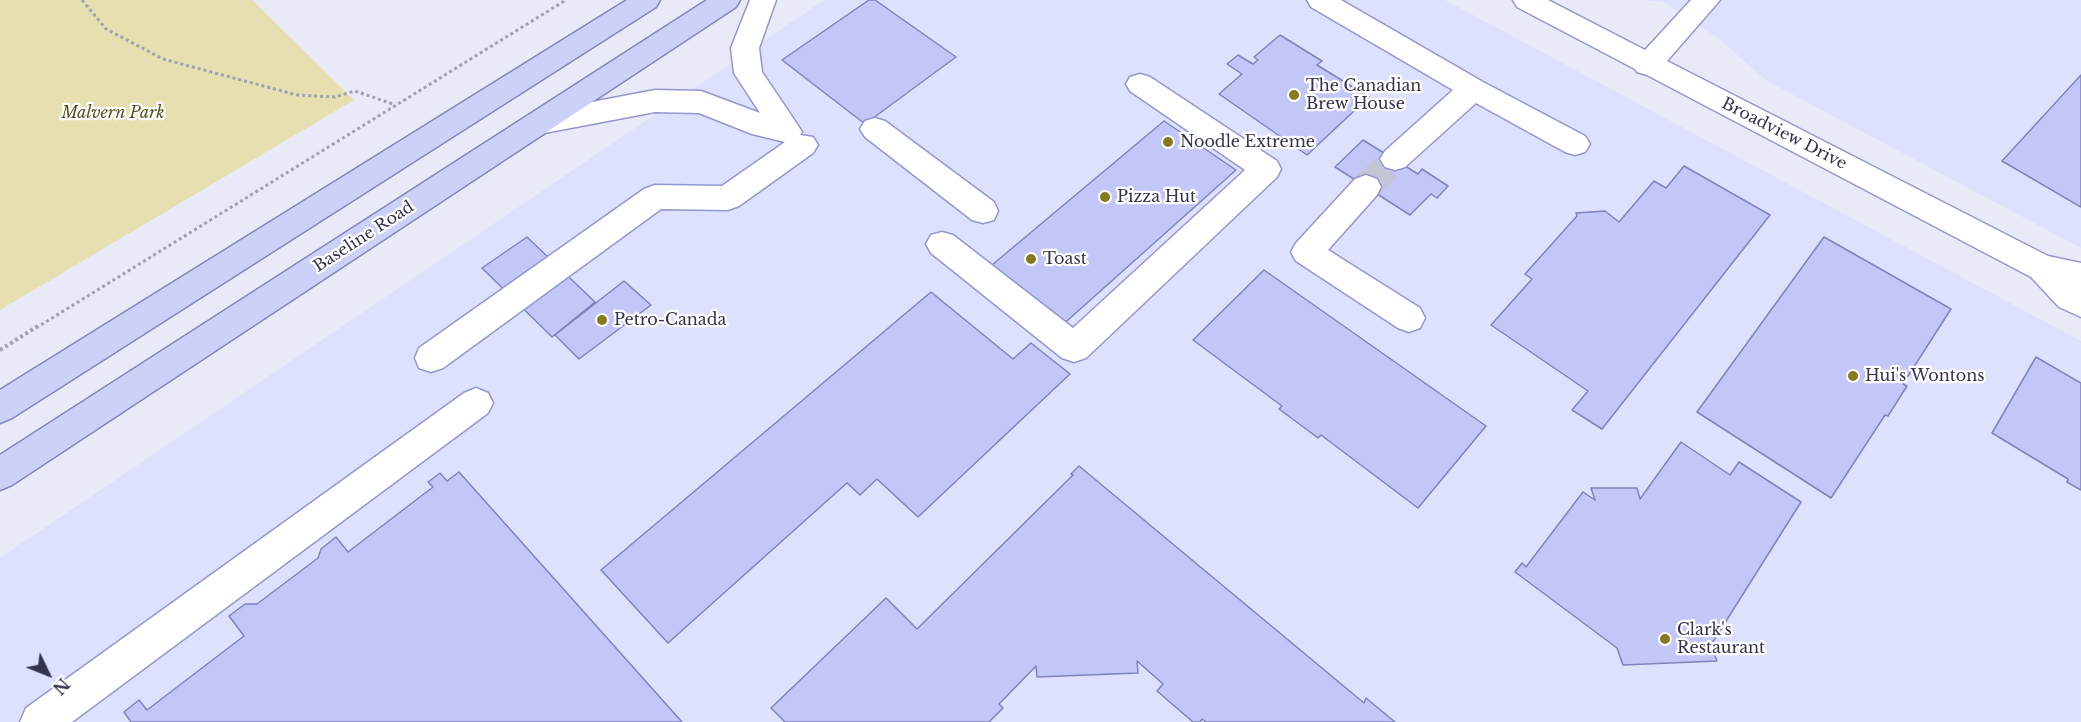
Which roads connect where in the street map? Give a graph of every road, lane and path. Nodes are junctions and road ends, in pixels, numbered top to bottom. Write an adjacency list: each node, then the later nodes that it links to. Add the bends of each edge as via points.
1 (82, 0): 12 (path, via 106,29 163,59 297,95 344,97 355,91)
2 (566, 0): 12 (path)
3 (647, 0): 28 (main road)
4 (727, 0): 13 (main road, Baseline Road)
5 (763, 0): 13 (street, via 745,48 748,73 787,132 701,102 655,101)
6 (1320, 0): 11 (street)
7 (1526, 0): 9 (street, Broadview Drive)
8 (1707, 0): 9 (street)
9 (1647, 64): 21 (street, Broadview Drive)
10 (1140, 84): 20 (street, via 1266,169 1074,348)
11 (1473, 89): 15 (street); 17 (street)
12 (394, 105): 25 (path)
13 (539, 123): 29 (main road, Baseline Road)
14 (875, 129): 19 (street)
15 (1575, 144)
16 (803, 145): 26 (street, via 728,198 655,197)
17 (1395, 159)
18 (1366, 187): 24 (street, via 1306,252)
19 (983, 211)
20 (942, 244)
21 (2042, 268): 22 (street, Broadview Drive); 23 (street, Broadview Drive, via 2070,298)
22 (2081, 276)
23 (2081, 304)
24 (1409, 318)
25 (0, 350)
26 (431, 358)
27 (476, 403): 30 (street)
28 (0, 408)
29 (0, 474)
30 (40, 722)

